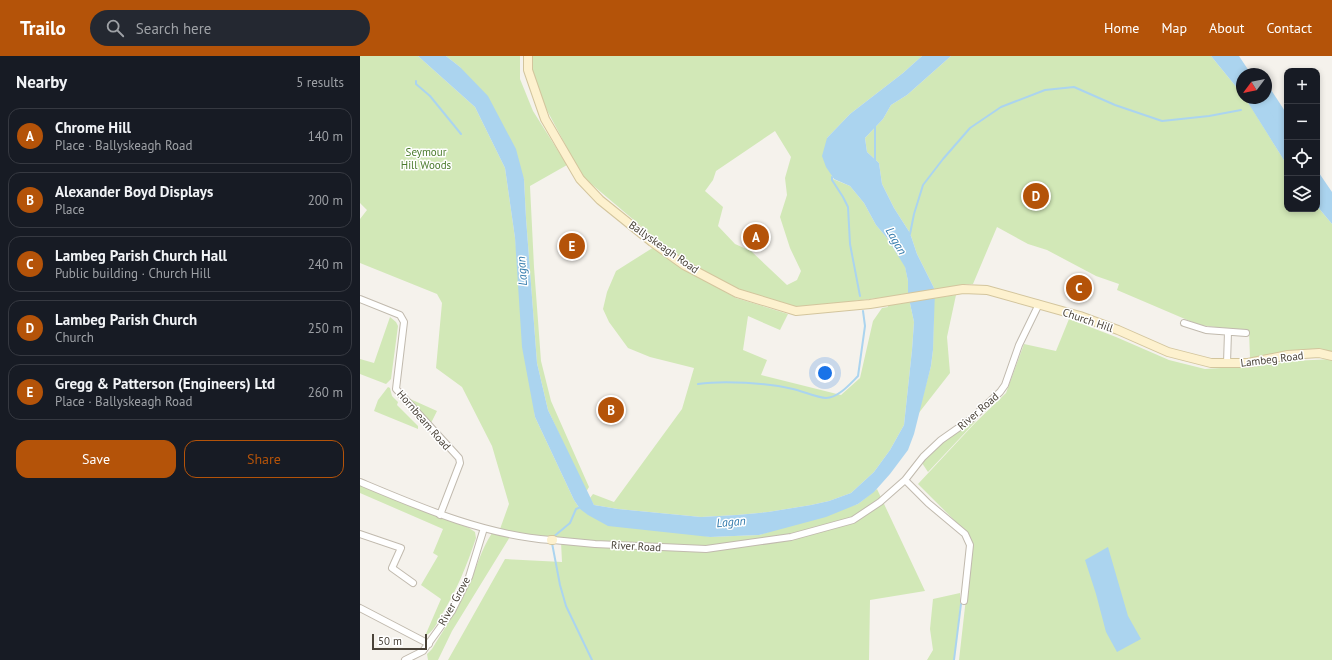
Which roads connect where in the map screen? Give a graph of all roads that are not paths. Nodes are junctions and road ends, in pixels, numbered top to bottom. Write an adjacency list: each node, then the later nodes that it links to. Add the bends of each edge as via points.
1 (528, 56): 2 (main road, Ballyskeagh Road, via 528,70 546,119 580,179 600,200 652,242 684,265 737,294 796,311 870,304)
2 (962, 290): 4 (main road, Church Hill, via 997,292)
3 (360, 299): 13 (street, Hornbeam Road, via 400,315 404,322 396,389 459,458 460,463)
4 (1039, 304): 9 (main road, Church Hill, via 1118,330 1168,352); 11 (street, River Road, via 1000,392 971,419 941,440)
5 (1184, 323): 6 (street, via 1206,330)
6 (1228, 332): 7 (street); 10 (street)
7 (1246, 333)
8 (1332, 356): 10 (main road, Lambeg Road, via 1319,353 1288,355 1248,363)
9 (1211, 363): 10 (main road, Lambeg Road)
10 (1227, 363)
11 (905, 480): 14 (street, River Road, via 880,502 853,520 791,537 706,550 552,540); 17 (street, via 965,534 970,545)
12 (360, 482): 13 (street, River Road)
13 (440, 515): 14 (street, River Road)
14 (484, 528): 19 (street, River Grove, via 469,577 452,611)
15 (360, 534): 16 (street, via 401,548 392,568)
16 (413, 583)
17 (964, 601)
18 (360, 608): 19 (street)
19 (429, 644): 20 (street, River Grove, via 423,651)
20 (405, 660)

